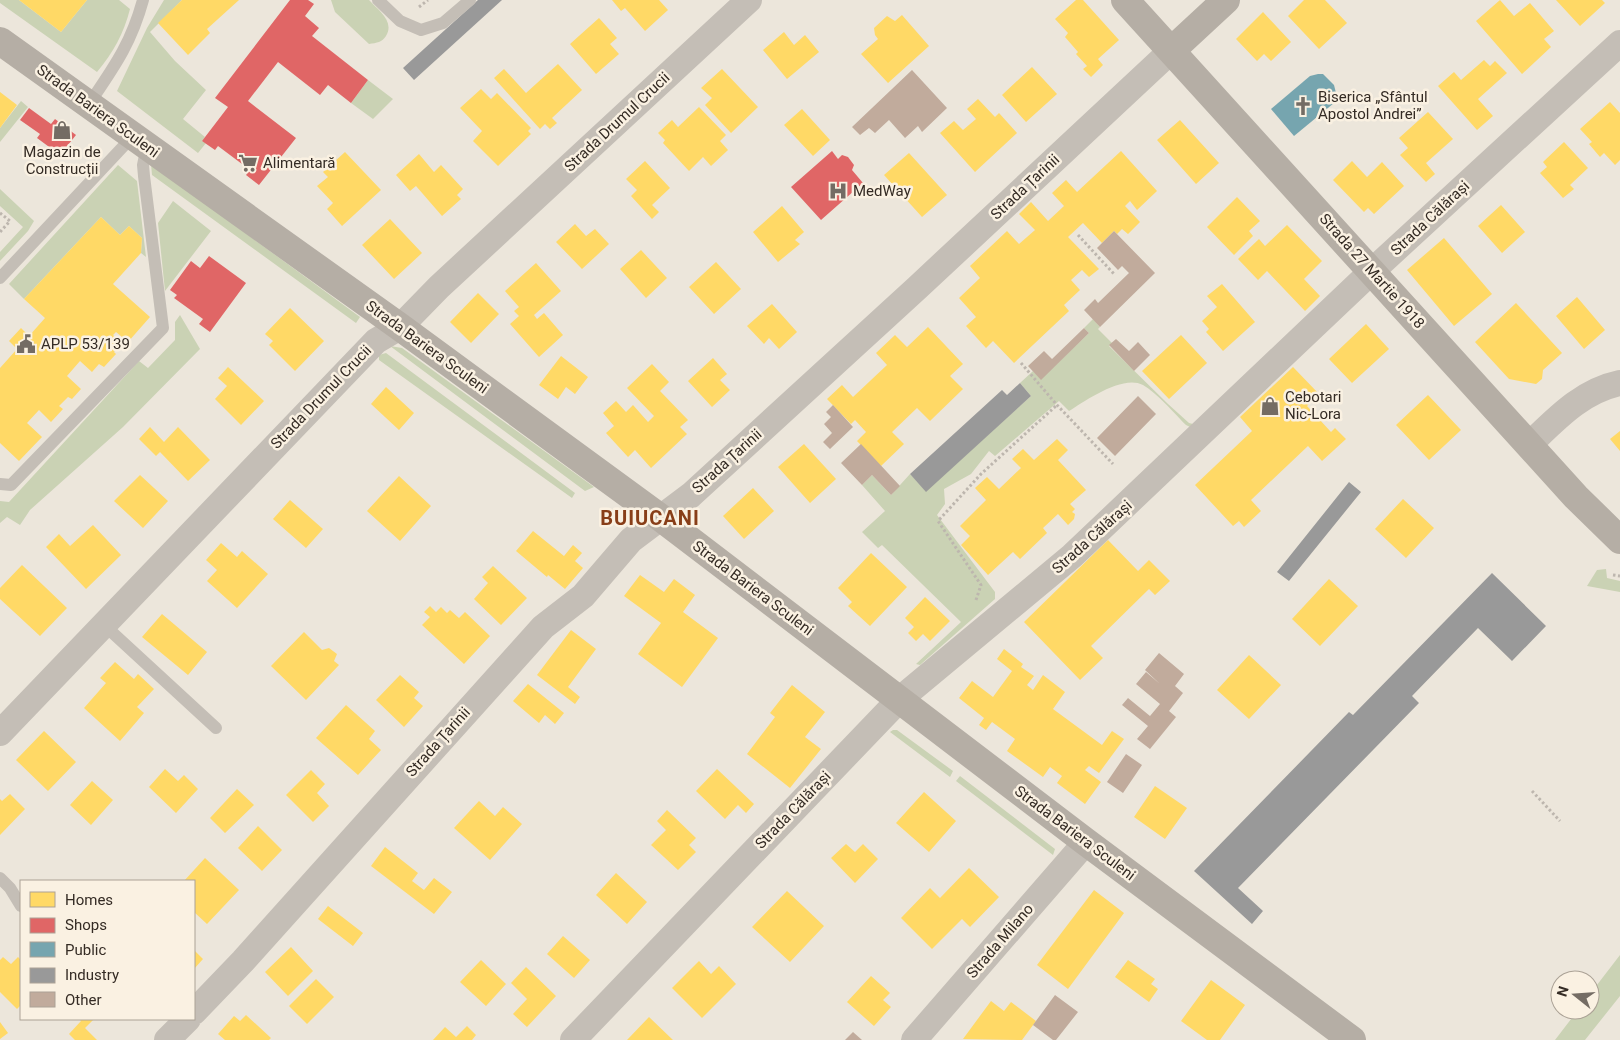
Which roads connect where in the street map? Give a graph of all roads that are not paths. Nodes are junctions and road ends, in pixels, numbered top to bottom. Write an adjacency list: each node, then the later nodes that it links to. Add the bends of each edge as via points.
1 (143, 0): 10 (lane, via 130,41)
2 (378, 0): 3 (lane, via 400,21 421,30 443,23)
3 (470, 0)
4 (749, 0): 14 (street, Strada Drumul Crucii, via 439,287)
5 (1125, 0): 9 (main road, Strada 27 Martie 1918)
6 (1226, 0): 9 (main road, Strada Țarinii)
7 (0, 41): 10 (main road, Strada Bariera Sculeni)
8 (1620, 43): 12 (street, Strada Călărași)
9 (1172, 50): 12 (main road, Strada 27 Martie 1918); 18 (street, Strada Țarinii, via 691,495)
10 (88, 104): 11 (main road, Strada Bariera Sculeni)
11 (140, 141): 13 (lane); 14 (main road, Strada Bariera Sculeni); 17 (lane, via 163,328 11,485)
12 (1372, 272): 16 (main road, Strada 27 Martie 1918); 21 (street, Strada Călărași, via 1080,550)
13 (0, 278)
14 (400, 327): 18 (main road, Strada Bariera Sculeni); 20 (street, Strada Drumul Crucii, via 376,341)
15 (1620, 384): 16 (street, via 1593,392 1572,405)
16 (1530, 444): 19 (main road, Strada 27 Martie 1918, via 1576,497)
17 (0, 484)
18 (661, 518): 21 (main road, Strada Bariera Sculeni); 27 (street, Strada Țarinii, via 631,540 583,596 542,628)
19 (1620, 540)
20 (103, 624): 22 (lane); 23 (street, Strada Drumul Crucii)
21 (900, 699): 24 (main road, Strada Bariera Sculeni); 30 (street, Strada Călărași)
22 (216, 728)
23 (0, 733)
24 (1086, 842): 31 (street, Strada Milano); 32 (main road, Strada Bariera Sculeni)
25 (0, 878): 26 (lane)
26 (20, 904)
27 (195, 1011)
28 (187, 1020): 29 (street)
29 (167, 1040)
30 (573, 1040)
31 (914, 1040)
32 (1352, 1040)

